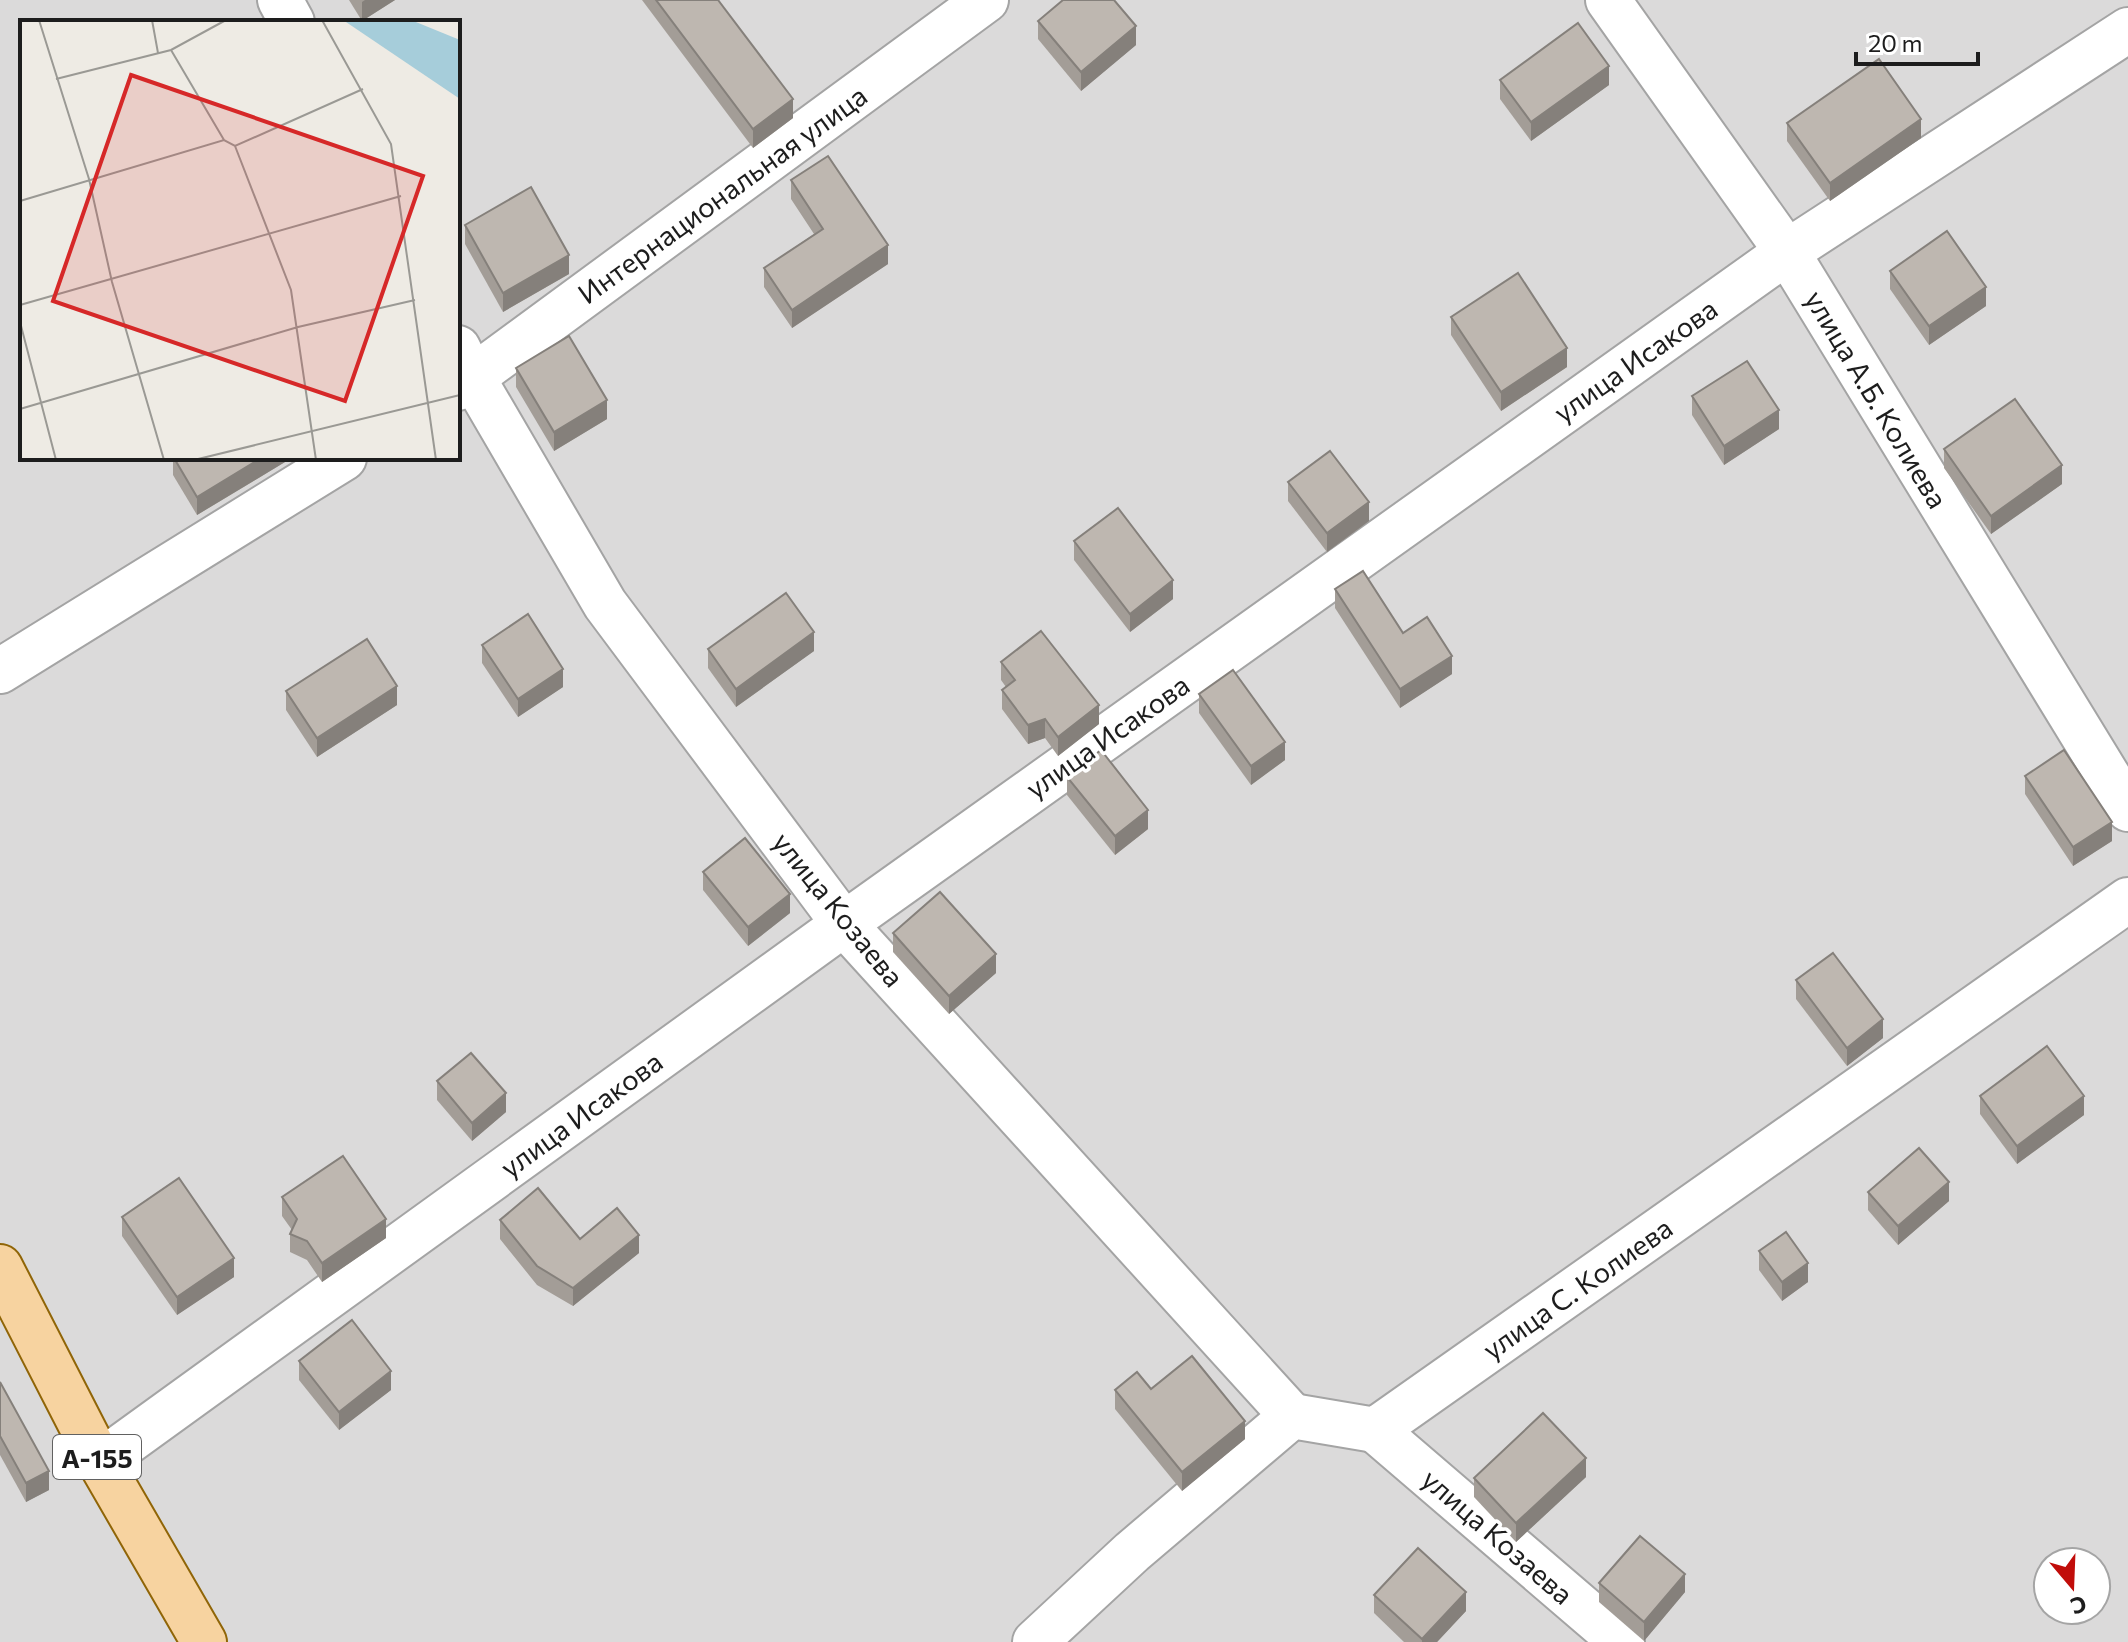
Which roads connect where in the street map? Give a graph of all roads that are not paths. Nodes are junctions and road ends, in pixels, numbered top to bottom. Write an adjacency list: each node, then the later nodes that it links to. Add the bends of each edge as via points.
1 (280, 0): 4 (street)
2 (986, 0): 7 (street, Интернациональная улица)
3 (1608, 0): 6 (street, улица А.Б. Колиева)
4 (291, 20)
5 (2128, 30): 6 (street, улица Исакова)
6 (1787, 252): 10 (street, улица А.Б. Колиева); 12 (street, улица Исакова)
7 (463, 371): 12 (street, улица Козаева, via 605,604)
8 (341, 460): 9 (street)
9 (0, 671)
10 (2128, 809)
11 (2128, 900): 15 (street, улица С. Колиева)
12 (844, 924): 14 (street, улица Козаева); 16 (street, улица Исакова)
13 (0, 1267): 16 (main road, А-155)
14 (1292, 1416): 15 (street); 18 (street)
15 (1375, 1430): 19 (street, улица Козаева)
16 (100, 1462): 17 (main road, А-155)
17 (204, 1642)
18 (1035, 1642)
19 (1622, 1642)

